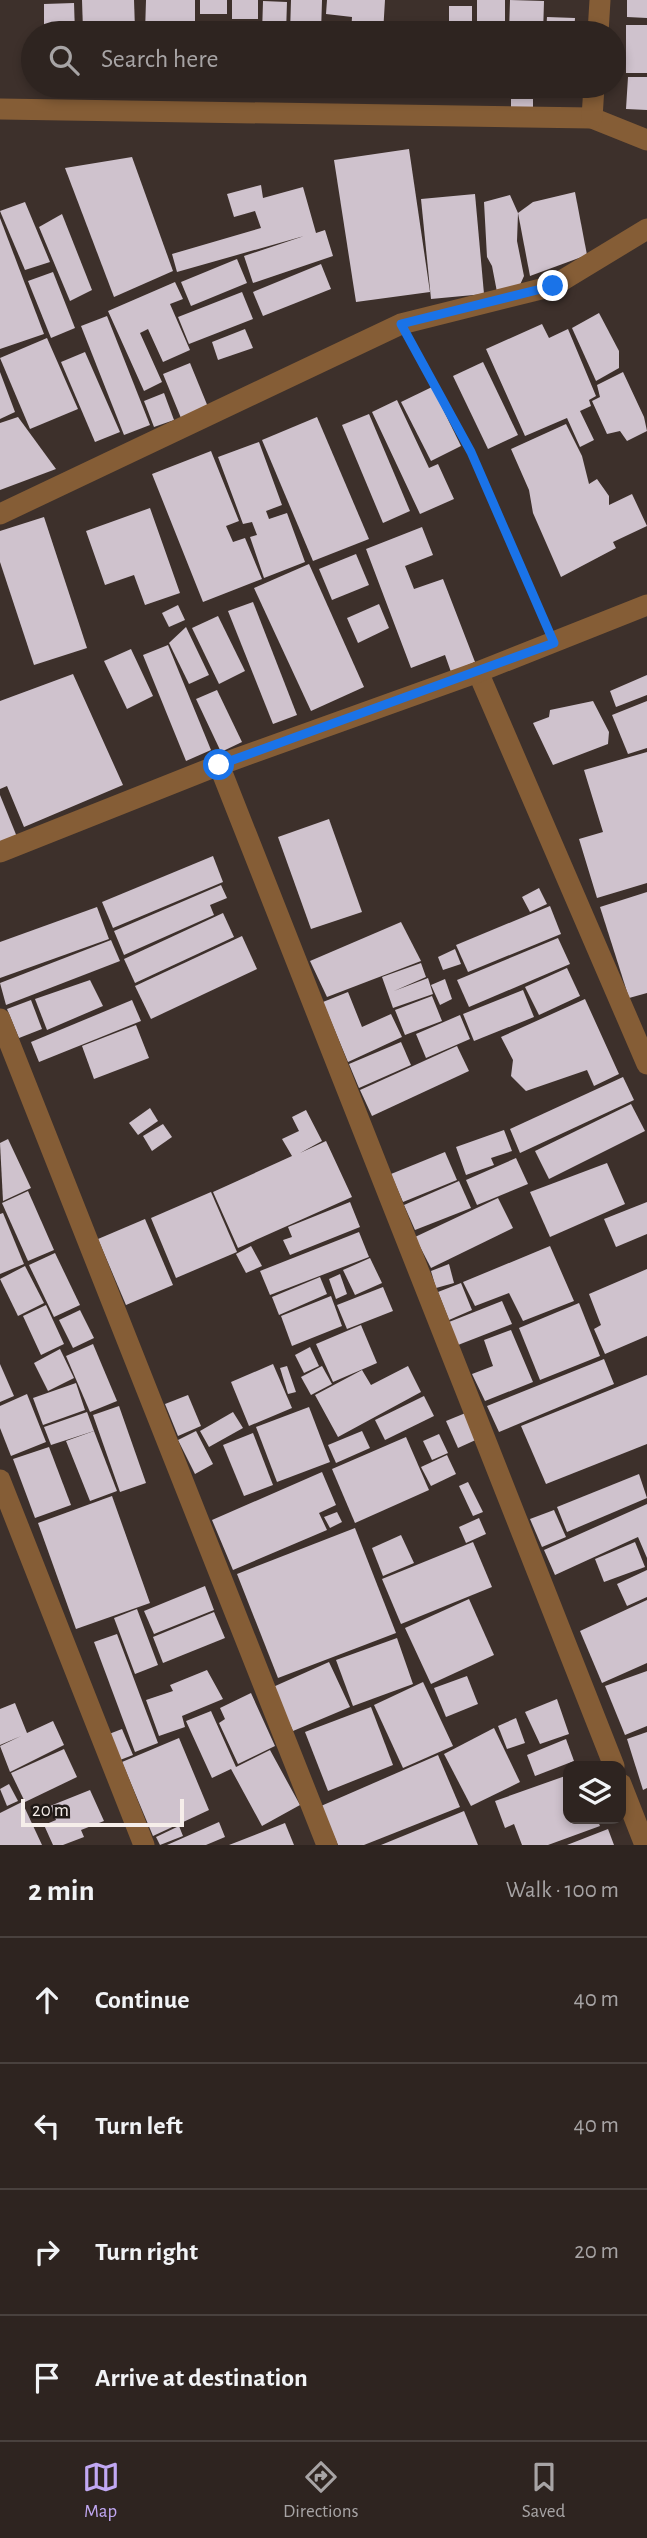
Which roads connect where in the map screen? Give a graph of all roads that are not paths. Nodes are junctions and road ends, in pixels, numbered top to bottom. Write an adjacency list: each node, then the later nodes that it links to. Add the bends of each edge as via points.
1 (600, 0): 2 (street)
2 (599, 21)
3 (593, 98): 5 (street)
4 (0, 109): 5 (street)
5 (592, 118): 6 (street)
6 (647, 140)
7 (647, 229): 8 (street, via 553,286 401,324)
8 (0, 514)
9 (647, 605): 10 (street)
10 (478, 672): 11 (street); 14 (street)
11 (219, 765): 12 (street); 16 (street)
12 (0, 852)
13 (0, 1019): 19 (street)
14 (647, 1063)
15 (0, 1480): 18 (street)
16 (612, 1761)
17 (626, 1797): 20 (street)
18 (144, 1845)
19 (327, 1845)
20 (645, 1845)

